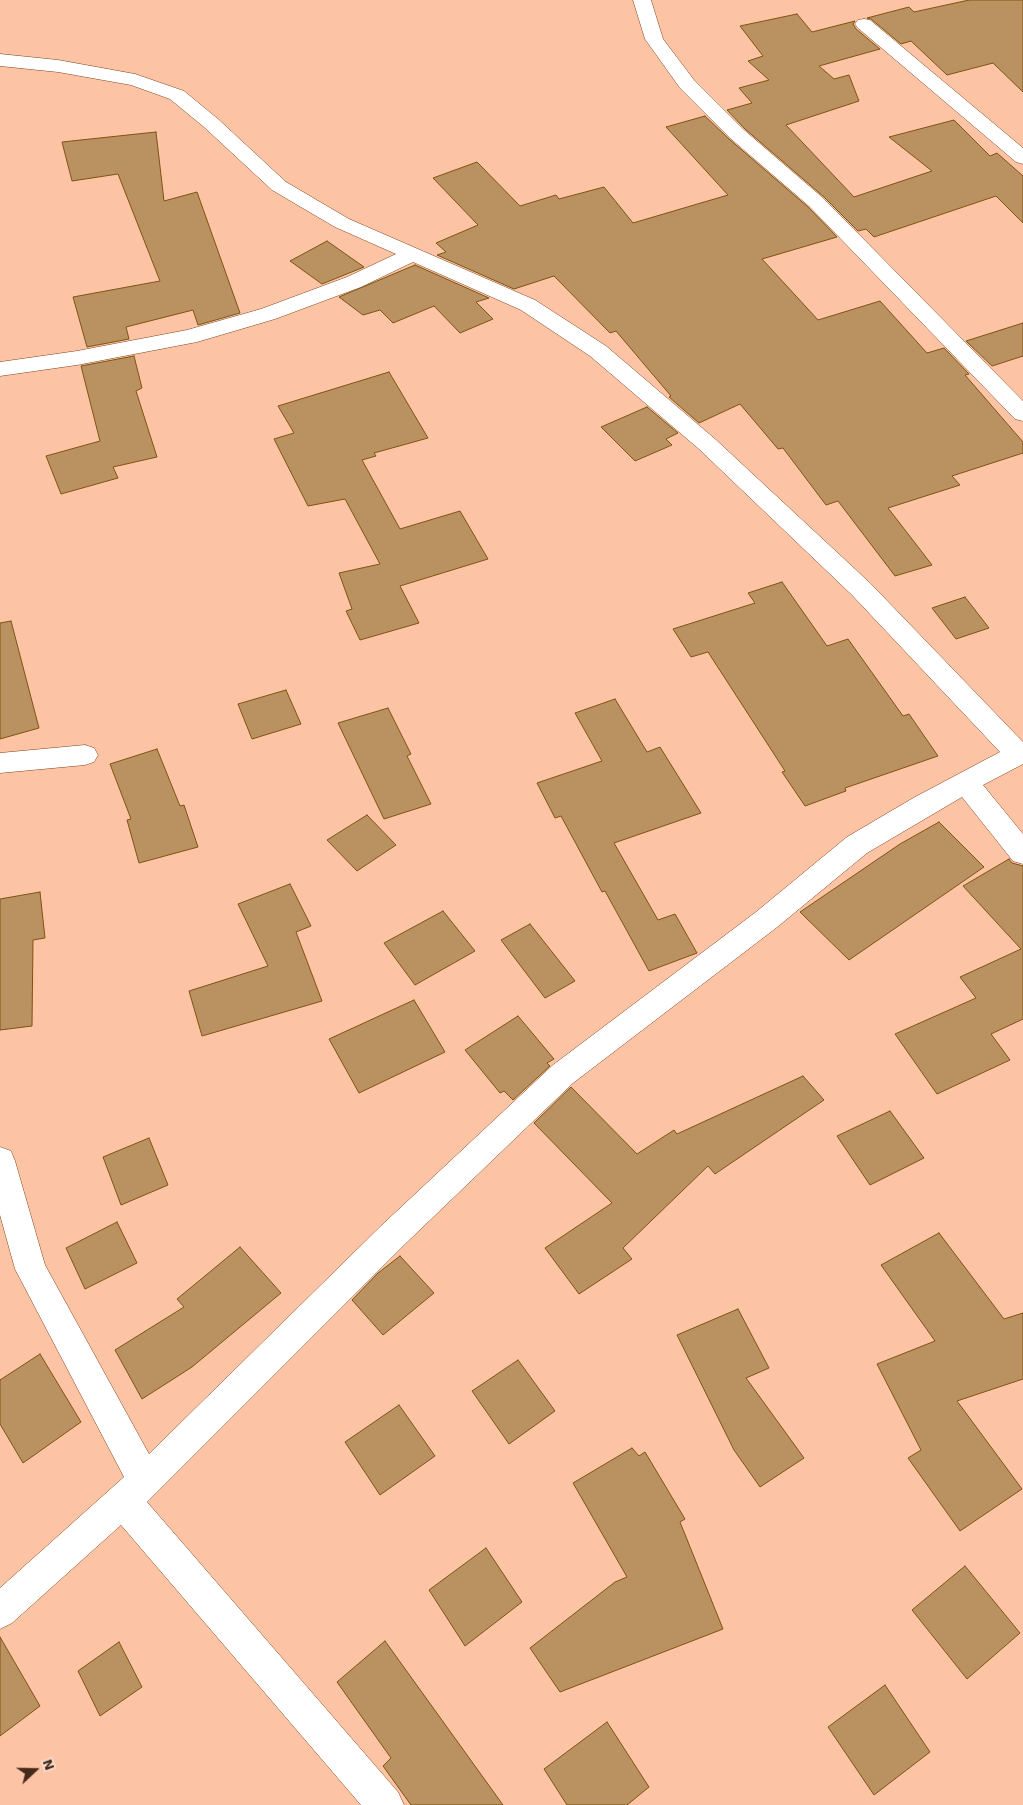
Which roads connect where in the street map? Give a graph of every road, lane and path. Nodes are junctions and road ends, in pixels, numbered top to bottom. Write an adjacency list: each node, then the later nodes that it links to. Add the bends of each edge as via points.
1 (642, 0): 7 (street, via 654,39 687,84 737,134 816,202)
2 (864, 24): 4 (street)
3 (0, 60): 5 (street, via 58,66 135,80 177,95 279,186 342,223)
4 (1023, 158)
5 (413, 254): 6 (street, via 354,282 268,314 189,337); 8 (street, via 528,306 598,351 707,444 861,589)
6 (0, 369)
7 (1023, 414)
8 (1020, 753): 11 (street)
9 (85, 755): 10 (street)
10 (0, 763)
11 (965, 782): 12 (street); 14 (street, via 857,845 766,920 563,1074 392,1235)
12 (1023, 853)
13 (0, 1162): 14 (street, via 31,1269)
14 (134, 1491): 15 (street); 16 (street)
15 (0, 1611)
16 (385, 1805)

